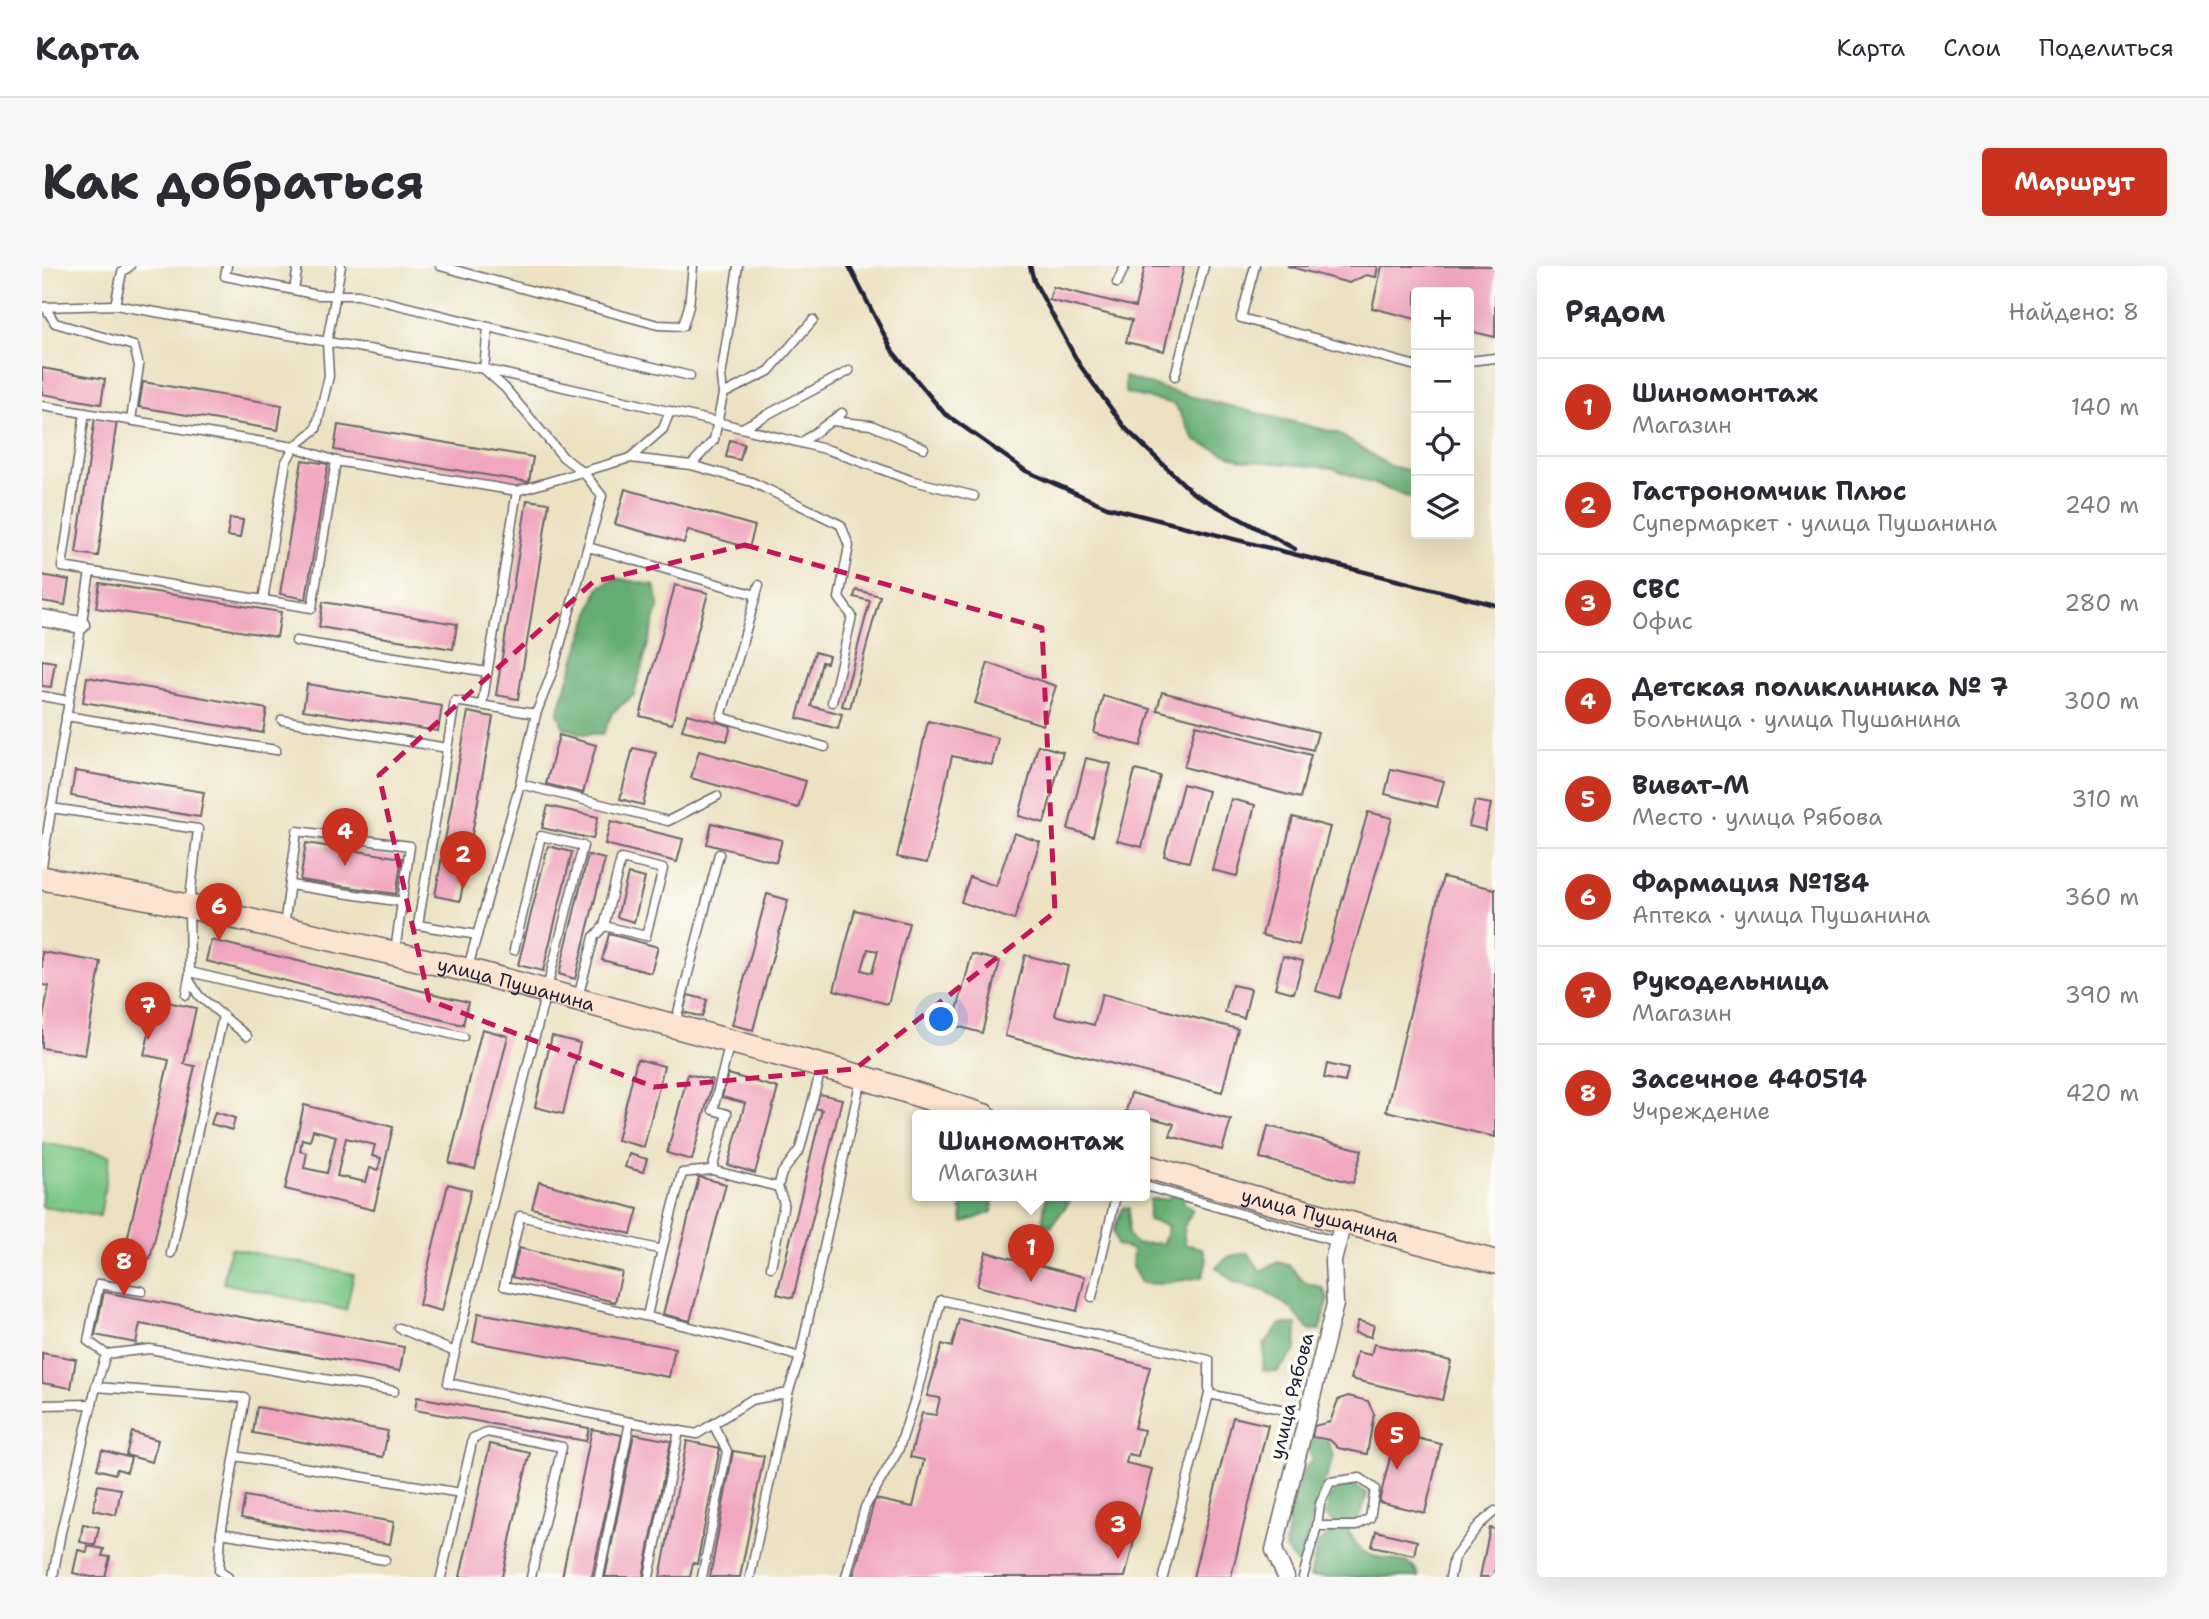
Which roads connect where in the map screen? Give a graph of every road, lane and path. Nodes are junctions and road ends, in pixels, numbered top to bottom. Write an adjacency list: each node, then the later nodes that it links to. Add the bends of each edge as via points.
1 (130, 266): 11 (lane)
2 (227, 266): 14 (lane, via 225,276)
3 (298, 266): 14 (lane)
4 (341, 266): 15 (lane)
5 (440, 266): 12 (lane)
6 (693, 266): 12 (lane, via 682,326 658,325)
7 (738, 266): 28 (lane, via 721,377)
8 (1125, 266): 13 (lane)
9 (1204, 266): 27 (lane)
10 (1255, 266): 23 (lane, via 1241,318)
11 (118, 269): 16 (lane)
12 (455, 269)
13 (1117, 283)
14 (294, 290): 15 (lane)
15 (335, 295): 19 (lane, via 358,295); 20 (lane)
16 (115, 305): 17 (lane); 20 (lane)
17 (43, 307): 33 (lane, via 55,323 134,346 139,366)
18 (813, 320): 28 (lane, via 769,371)
19 (488, 327): 24 (lane); 26 (lane)
20 (327, 342): 24 (lane); 38 (lane, via 329,376 316,429)
21 (1495, 358): 22 (lane)
22 (1474, 361)
23 (1411, 365)
24 (484, 369): 30 (lane); 43 (lane, via 563,457)
25 (849, 371): 36 (lane)
26 (690, 376)
27 (1175, 376)
28 (723, 394): 35 (lane)
29 (42, 406): 31 (lane)
30 (670, 411): 35 (lane); 40 (lane, via 663,429)
31 (85, 413): 33 (lane); 47 (lane, via 61,567)
32 (842, 413): 34 (lane)
33 (131, 420): 38 (lane)
34 (831, 421): 37 (lane); 39 (lane, via 871,425)
35 (718, 422): 36 (lane); 42 (lane, via 714,440)
36 (742, 428): 37 (lane)
37 (801, 443): 45 (lane)
38 (294, 447): 41 (lane); 50 (lane, via 286,462)
39 (925, 448)
40 (630, 458): 42 (lane); 43 (lane)
41 (336, 461): 44 (lane); 50 (lane, via 312,608)
42 (691, 465): 57 (lane, via 752,482 841,525 849,546 839,598 852,616)
43 (584, 472): 44 (lane); 46 (lane, via 602,496)
44 (517, 491): 54 (lane)
45 (974, 496)
46 (588, 547): 49 (lane); 59 (lane)
47 (90, 572): 50 (lane); 52 (lane)
48 (759, 585): 49 (lane)
49 (756, 595): 62 (lane, via 721,717)
50 (263, 600)
51 (42, 618): 52 (street)
52 (81, 625): 56 (lane)
53 (296, 641): 54 (lane)
54 (487, 672): 58 (lane)
55 (42, 696): 56 (lane)
56 (69, 701): 60 (lane)
57 (832, 702)
58 (482, 705): 59 (lane); 63 (lane, via 455,701)
59 (536, 714): 65 (lane)
60 (66, 716): 64 (lane); 67 (lane)
61 (282, 720): 63 (lane)
62 (825, 747)
63 (447, 748): 78 (lane, via 418,925)
64 (276, 750)
65 (520, 783): 68 (lane, via 668,821); 78 (lane)
66 (42, 793): 67 (lane)
67 (53, 795): 69 (lane)
68 (717, 796)
69 (51, 808): 71 (lane); 75 (lane, via 198,829)
70 (719, 854): 87 (lane)
71 (42, 866)
72 (42, 878): 75 (street, улица Пушанина)
73 (290, 885): 74 (lane); 74 (lane, via 297,831 410,846); 77 (lane)
74 (402, 902): 80 (lane)
75 (189, 907): 77 (street, улица Пушанина); 82 (lane)
76 (604, 926): 76 (lane, via 621,859 663,869 646,936); 85 (lane, via 594,937)
77 (284, 929): 80 (street, улица Пушанина)
78 (477, 935): 81 (lane)
79 (514, 950): 83 (lane, via 541,836 583,846)
80 (395, 954): 81 (street, улица Пушанина)
81 (467, 970): 83 (street, улица Пушанина)
82 (190, 976): 84 (lane); 86 (lane, via 199,996); 89 (lane)
83 (547, 992): 85 (street, улица Пушанина); 108 (lane)
84 (186, 995)
85 (577, 1000): 87 (street, улица Пушанина)
86 (223, 1016): 88 (lane); 101 (lane)
87 (674, 1027): 90 (street, улица Пушанина)
88 (247, 1036)
89 (463, 1037)
90 (730, 1041): 91 (street, улица Пушанина); 95 (lane, via 713,1110 727,1114)
91 (821, 1066): 92 (street, улица Пушанина); 96 (lane, via 800,1149 782,1173)
92 (862, 1077): 93 (street, улица Пушанина); 110 (lane)
93 (966, 1110)
94 (1150, 1168): 99 (street, улица Пушанина)
95 (712, 1170): 96 (lane); 100 (lane, via 682,1173)
96 (778, 1187): 103 (lane, via 784,1203)
97 (1150, 1187): 99 (lane)
98 (1115, 1201): 105 (lane)
99 (1340, 1232): 102 (street, улица Пушанина); 117 (street, улица Рябова, via 1332,1261 1335,1304)
100 (662, 1250): 106 (lane); 106 (lane, via 520,1216 505,1286)
101 (171, 1253)
102 (1495, 1262)
103 (771, 1267)
104 (142, 1292): 109 (lane, via 99,1284 88,1341)
105 (1092, 1297)
106 (647, 1316): 110 (lane)
107 (399, 1328): 108 (lane)
108 (455, 1352): 118 (lane, via 448,1383)
109 (106, 1354): 111 (lane); 112 (lane, via 149,1349)
110 (800, 1357): 113 (lane)
111 (96, 1387): 115 (lane); 121 (lane, via 245,1398)
112 (394, 1391)
113 (788, 1393): 119 (lane, via 751,1400); 134 (lane)
114 (1209, 1394): 117 (lane); 135 (lane, via 1209,1360 941,1300 898,1451 865,1507); 136 (lane)
115 (92, 1404): 116 (lane); 127 (lane)
116 (42, 1405)
117 (1308, 1415): 137 (street, улица Рябова, via 1274,1550)
118 (630, 1422): 120 (lane); 131 (lane)
119 (713, 1424): 120 (lane, via 697,1434); 133 (lane, via 727,1451)
120 (679, 1431): 132 (lane)
121 (235, 1455): 122 (lane); 125 (lane)
122 (461, 1493): 129 (lane); 130 (lane, via 474,1438 487,1432 562,1447)
123 (1495, 1511): 139 (lane, via 1454,1558)
124 (1317, 1526): 124 (lane, via 1356,1526 1370,1518 1375,1489 1360,1478 1330,1482); 138 (lane)
125 (221, 1533): 126 (lane); 128 (lane, via 219,1571)
126 (385, 1560)
127 (53, 1577)
128 (228, 1577)
129 (441, 1577)
130 (531, 1577)
131 (599, 1577)
132 (649, 1577)
133 (702, 1577)
134 (750, 1577)
135 (846, 1577)
136 (1163, 1577)
137 (1286, 1577)
138 (1303, 1577)
139 (1450, 1577)

